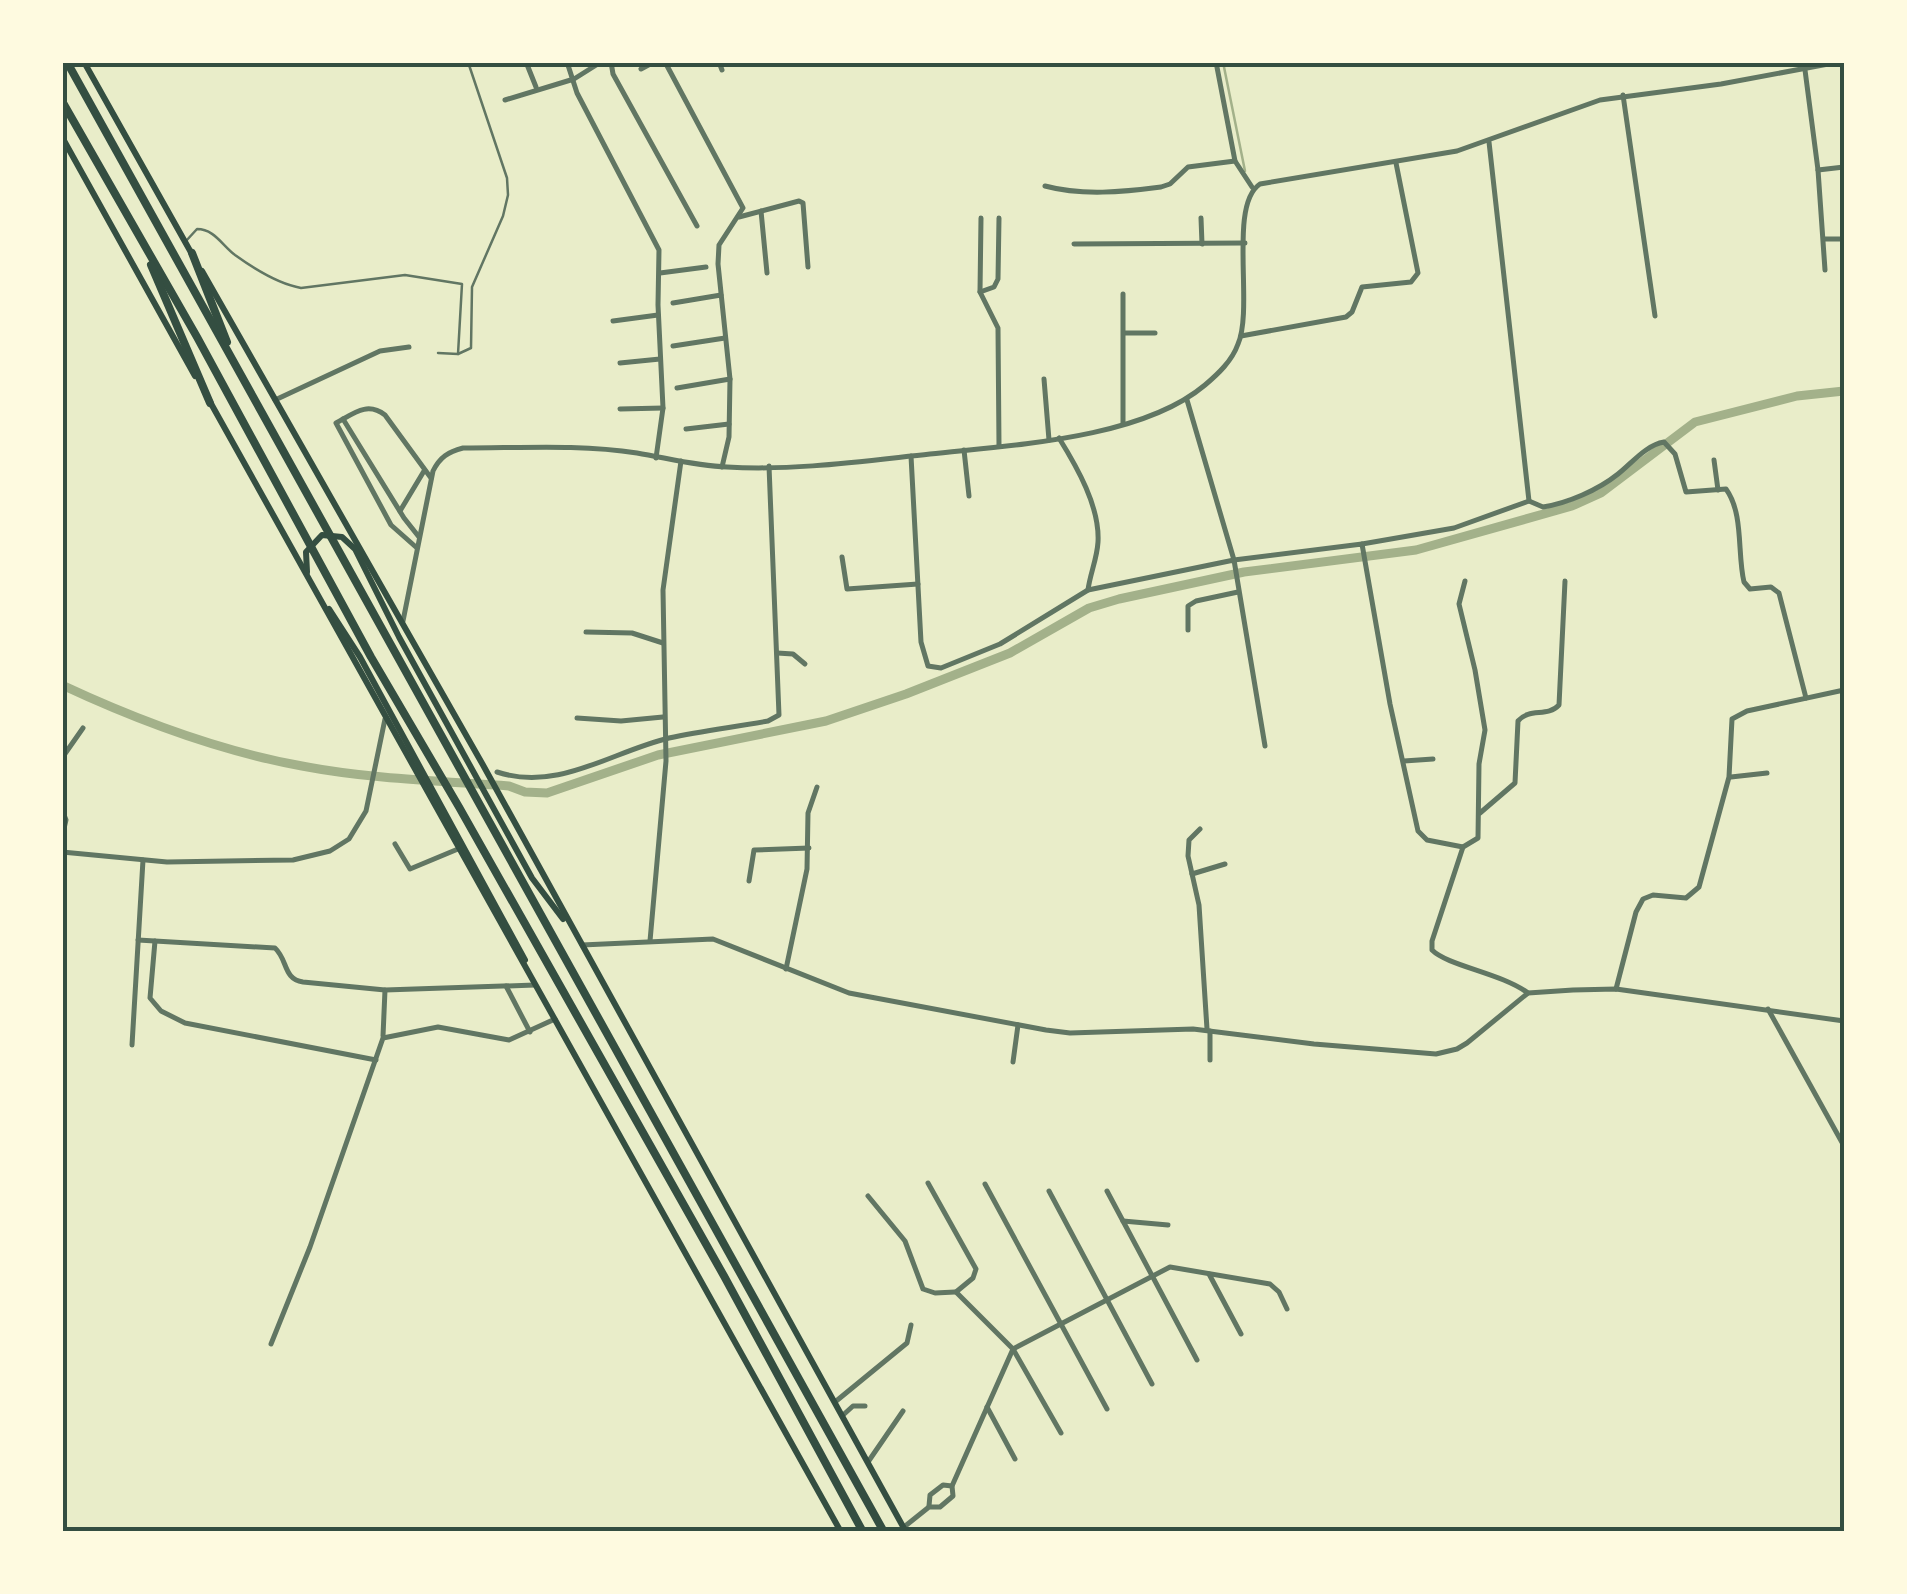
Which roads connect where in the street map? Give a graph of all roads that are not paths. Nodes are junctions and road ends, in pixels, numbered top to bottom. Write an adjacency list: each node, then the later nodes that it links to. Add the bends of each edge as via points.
1 (67, 62): 63 (highway)
2 (84, 62): 36 (main road)
3 (468, 62): 60 (lane, via 508,196 472,287 471,348)
4 (526, 62): 15 (street)
5 (568, 62): 14 (street)
6 (601, 62): 14 (street)
7 (611, 62): 32 (street)
8 (654, 62): 12 (street)
9 (665, 62): 28 (street, via 741,200)
10 (1216, 62): 21 (street)
11 (1839, 62): 13 (street)
12 (641, 69)
13 (1805, 70): 16 (street); 24 (street)
14 (574, 79): 15 (street); 44 (street, via 657,244)
15 (536, 88): 17 (street)
16 (1623, 96): 20 (street); 51 (street)
17 (505, 100)
18 (62, 101): 33 (highway)
19 (62, 137): 69 (main road)
20 (1489, 142): 22 (street); 92 (street)
21 (1235, 161): 25 (street, via 1188,167 1160,188 1066,192); 26 (street)
22 (1396, 162): 26 (street); 55 (street, via 1416,278 1362,287 1346,317)
23 (1844, 167): 24 (street)
24 (1818, 170): 35 (street)
25 (1045, 186)
26 (1253, 188): 37 (street)
27 (761, 211): 28 (street); 41 (street, via 803,203); 45 (street)
28 (739, 217): 48 (street, via 719,244)
29 (981, 218): 46 (street)
30 (999, 218): 46 (street, via 998,279)
31 (1200, 218): 39 (street)
32 (697, 226)
33 (139, 238): 69 (highway); 194 (highway)
34 (1844, 238): 35 (street)
35 (1824, 239): 43 (street)
36 (186, 243): 40 (main road); 60 (lane, via 192,231 210,231 239,258 300,288 398,276 462,286)
37 (1245, 243): 39 (street); 55 (street)
38 (1074, 244): 39 (street)
39 (1202, 244)
40 (192, 253): 63 (highway); 67 (main road)
41 (808, 267)
42 (706, 268): 44 (street)
43 (1825, 270)
44 (659, 273): 50 (street)
45 (767, 273)
46 (980, 292): 78 (street, via 998,328)
47 (1123, 294): 53 (street)
48 (721, 295): 49 (street); 56 (street)
49 (672, 303)
50 (658, 316): 52 (street); 61 (street)
51 (1655, 316)
52 (613, 321)
53 (1124, 333): 54 (street); 74 (street)
54 (1155, 333)
55 (1241, 336): 68 (street, via 1226,366)
56 (726, 338): 57 (street); 65 (street)
57 (673, 346)
58 (409, 347): 67 (street, via 380,351)
59 (438, 353): 60 (lane)
60 (458, 354)
61 (660, 359): 62 (street); 70 (street)
62 (620, 363)
63 (236, 367): 125 (highway)
64 (1044, 378): 77 (street)
65 (730, 379): 66 (street); 73 (street)
66 (677, 388)
67 (275, 400): 104 (main road)
68 (1187, 400): 74 (street); 98 (street)
69 (210, 404): 114 (main road)
70 (664, 408): 71 (street); 81 (street)
71 (620, 409)
72 (344, 419): 86 (street); 87 (street, via 366,408 379,411); 88 (street, via 336,426)
73 (729, 424): 75 (street); 85 (street)
74 (1123, 424): 76 (street)
75 (686, 429)
76 (1059, 438): 77 (street); 102 (street, via 1095,518 1098,539)
77 (1049, 440): 78 (street)
78 (1000, 447): 79 (street)
79 (964, 450): 80 (street); 91 (street)
80 (912, 456): 84 (street); 101 (street)
81 (656, 458): 83 (street); 89 (street, via 564,447 464,448 440,458)
82 (1714, 460): 90 (street)
83 (680, 462): 85 (street); 107 (street)
84 (769, 466): 85 (street); 108 (street)
85 (722, 467)
86 (374, 469): 88 (street); 93 (street)
87 (425, 470): 89 (street); 93 (street)
88 (363, 475): 96 (street, via 391,525)
89 (431, 478): 94 (street)
90 (1718, 490): 92 (street, via 1686,492 1675,454 1664,442 1582,494 1543,507); 111 (street, via 1733,499 1744,582 1750,589 1776,589 1783,600)
91 (969, 496)
92 (1529, 501): 95 (street, via 1454,528)
93 (400, 511): 94 (street)
94 (419, 537): 96 (street)
95 (1363, 547): 98 (street); 120 (street)
96 (417, 548): 104 (street)
97 (842, 557): 101 (street, via 847,589)
98 (1234, 563): 102 (street); 103 (street)
99 (1465, 581): 127 (street, via 1460,604 1484,730)
100 (1565, 581): 127 (street, via 1559,705 1518,721 1515,783)
101 (918, 584): 102 (street, via 921,642 935,669 1020,635)
102 (1088, 590)
103 (1238, 592): 105 (street, via 1188,606); 117 (street)
104 (402, 624): 139 (main road)
105 (1188, 630)
106 (586, 632): 107 (street, via 626,632)
107 (663, 643): 112 (street)
108 (778, 653): 109 (street); 116 (street, via 780,715)
109 (805, 664)
110 (1844, 690): 111 (street)
111 (1806, 698): 123 (street, via 1736,715)
112 (664, 717): 113 (street); 116 (street)
113 (576, 718)
114 (385, 719): 133 (main road); 135 (street, via 358,828 339,846 294,860)
115 (83, 728): 118 (street)
116 (666, 742): 121 (street, via 558,777); 142 (street)
117 (1265, 746)
118 (62, 758)
119 (1434, 759): 120 (street)
120 (1404, 761): 131 (street, via 1420,836)
121 (497, 772)
122 (1767, 773): 123 (street)
123 (1730, 777): 147 (street, via 1699,887 1686,898 1643,899)
124 (816, 787): 132 (street, via 808,813)
125 (484, 802): 139 (main road); 146 (main road, via 355,549 342,537 322,535 306,552 308,574 514,934); 195 (highway)
126 (62, 810): 129 (street)
127 (1480, 813): 131 (street, via 1478,838)
128 (1200, 829): 137 (street, via 1187,846)
129 (62, 837)
130 (395, 844): 133 (street, via 410,870)
131 (1463, 847): 149 (street, via 1432,950)
132 (810, 848): 138 (street, via 754,850); 144 (street)
133 (458, 849): 146 (main road)
134 (62, 852): 135 (street)
135 (143, 860): 140 (street)
136 (1225, 864): 137 (street)
137 (1192, 874): 154 (street)
138 (749, 880)
139 (577, 937): 143 (main road)
140 (138, 940): 141 (street); 157 (street)
141 (156, 941): 148 (street, via 275,948 295,981); 158 (street, via 150,998 160,1010 185,1023)
142 (650, 941): 143 (street); 144 (street, via 724,941)
143 (582, 946): 181 (main road)
144 (786, 969): 153 (street, via 849,994)
145 (506, 986): 146 (street); 148 (street); 155 (street)
146 (537, 989): 151 (main road)
147 (1616, 989): 149 (street); 150 (street)
148 (385, 990): 156 (street)
149 (1528, 993): 154 (street, via 1447,1053)
150 (1768, 1009): 152 (street); 161 (street)
151 (554, 1020): 155 (street); 193 (main road)
152 (1844, 1021)
153 (1018, 1024): 154 (street, via 1070,1033); 160 (street)
154 (1209, 1030): 159 (street)
155 (530, 1032): 156 (street, via 502,1040 438,1027)
156 (383, 1038): 158 (street)
157 (132, 1044)
158 (377, 1060): 177 (street)
159 (1210, 1060)
160 (1013, 1062)
161 (1844, 1146)
162 (928, 1183): 171 (street, via 976,1269)
163 (986, 1184): 174 (street)
164 (1049, 1191): 172 (street)
165 (1107, 1192): 167 (street)
166 (868, 1196): 171 (street, via 905,1241 924,1288)
167 (1123, 1221): 168 (street); 170 (street)
168 (1168, 1225)
169 (1209, 1274): 170 (street, via 1176,1266); 173 (street, via 1270,1284); 176 (street)
170 (1152, 1276): 172 (street); 179 (street)
171 (956, 1292): 178 (street)
172 (1106, 1299): 174 (street); 180 (street)
173 (1287, 1309)
174 (1060, 1324): 178 (street); 184 (street)
175 (910, 1326): 181 (street, via 907,1342)
176 (1241, 1334)
177 (271, 1344)
178 (1012, 1350): 183 (street); 187 (street)
179 (1198, 1360)
180 (1152, 1384)
181 (835, 1402): 186 (main road)
182 (865, 1406): 186 (street)
183 (987, 1407): 188 (street); 190 (street)
184 (1106, 1409)
185 (903, 1411): 189 (street)
186 (842, 1416): 189 (main road)
187 (1061, 1432)
188 (1015, 1459)
189 (868, 1462): 192 (main road)
190 (952, 1486): 191 (street, via 930,1495); 191 (street, via 953,1496 940,1507)
191 (929, 1506): 192 (street)
192 (905, 1529)
193 (841, 1532)
194 (864, 1532)
195 (884, 1532)

